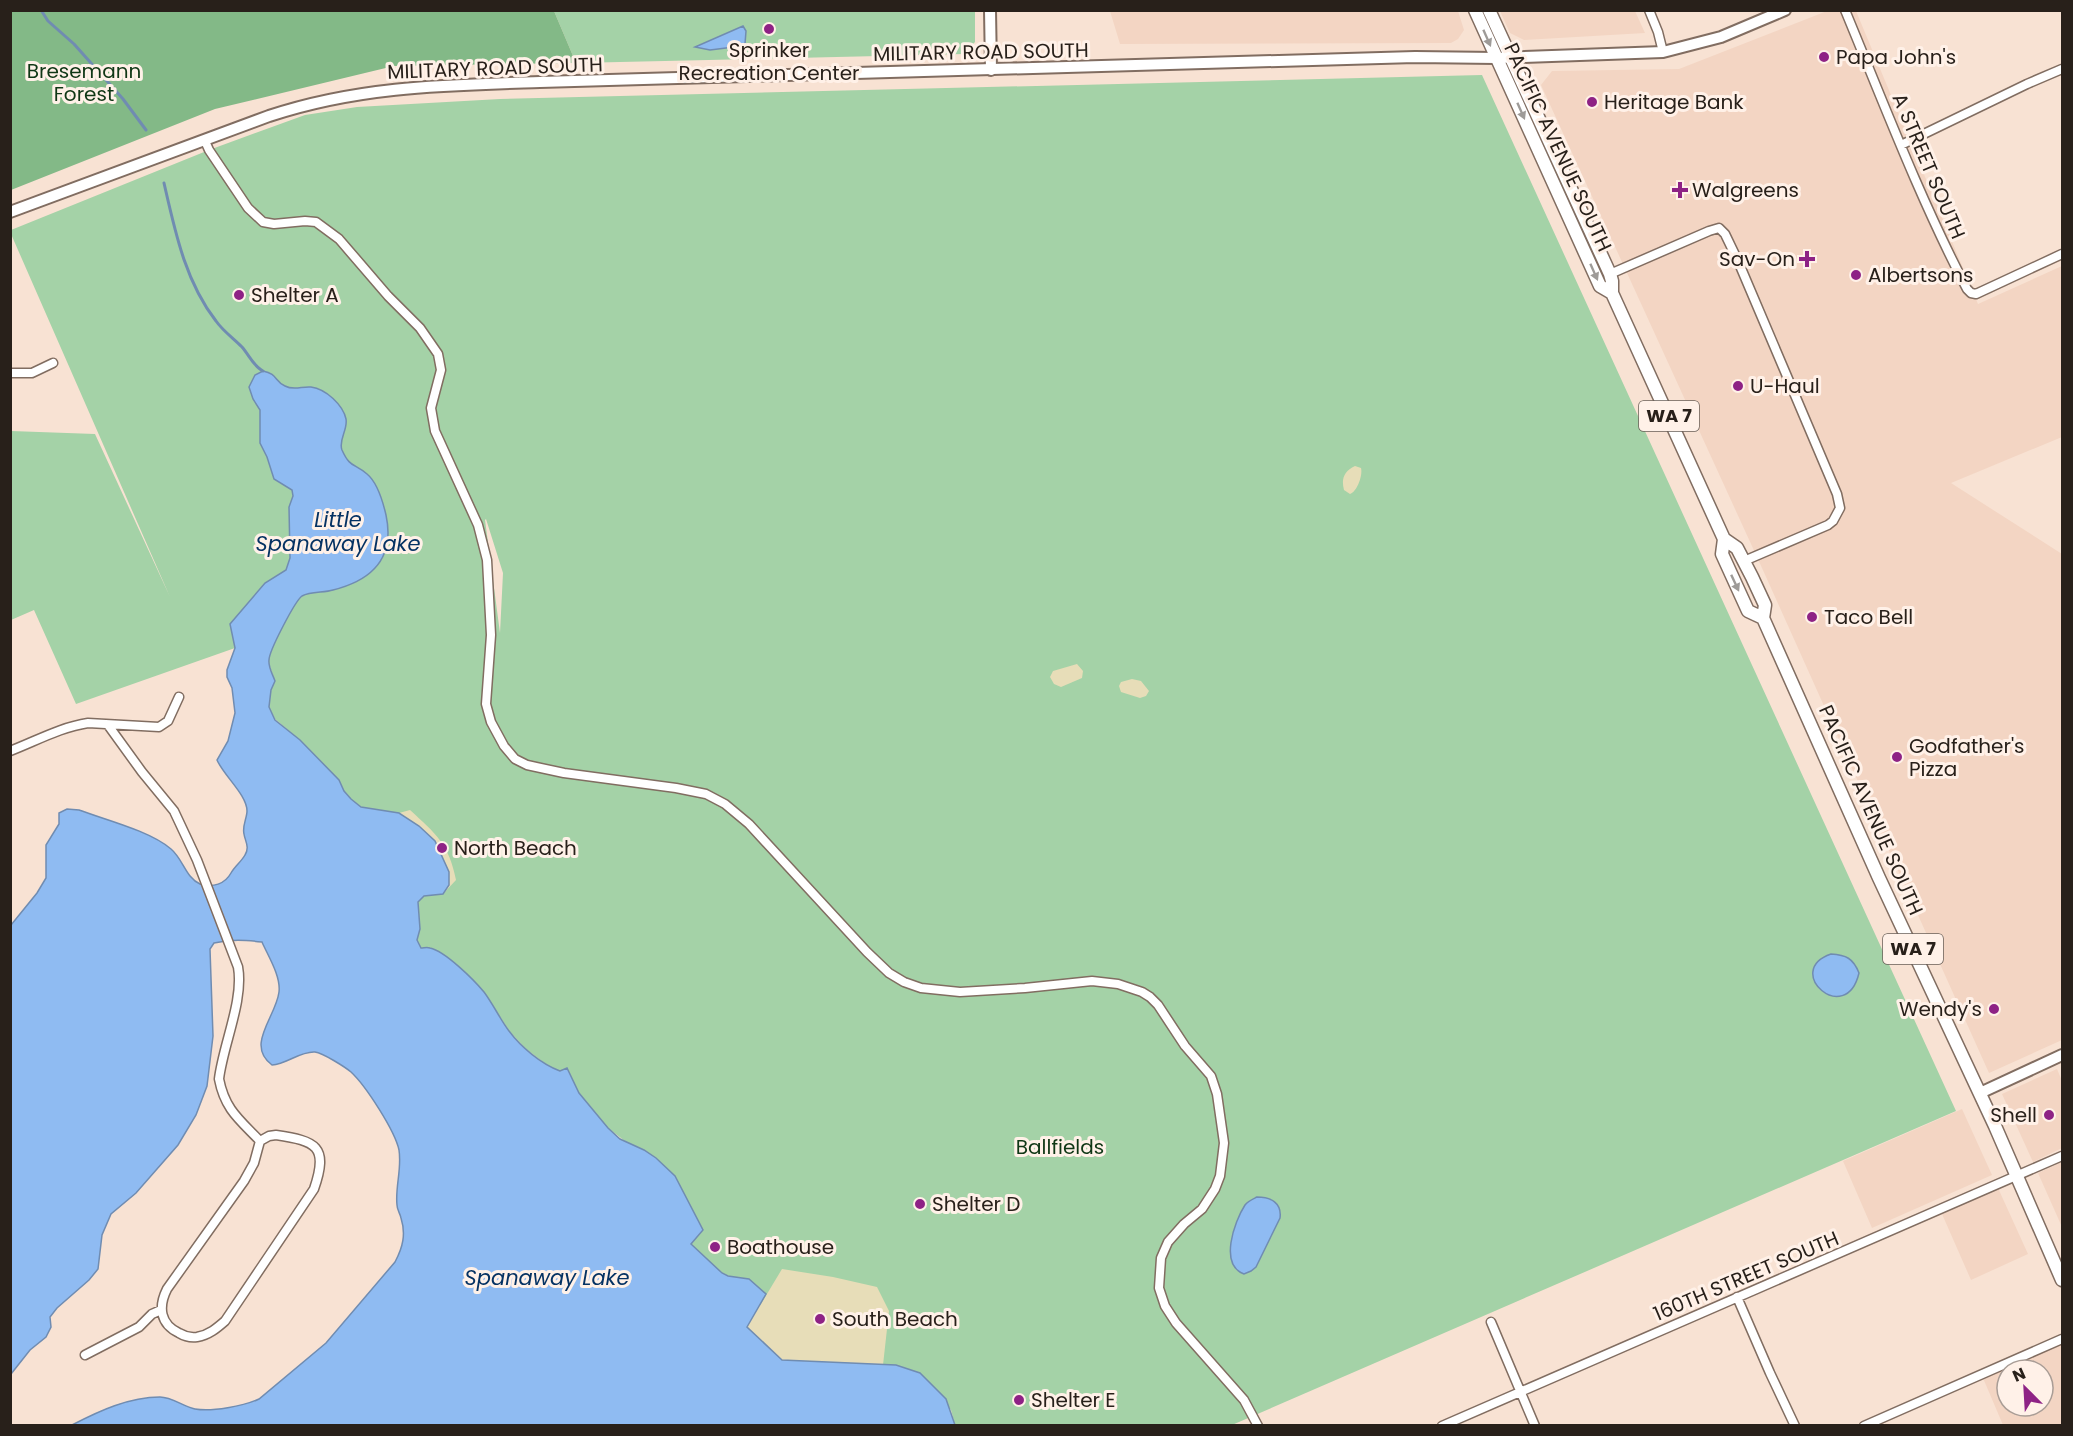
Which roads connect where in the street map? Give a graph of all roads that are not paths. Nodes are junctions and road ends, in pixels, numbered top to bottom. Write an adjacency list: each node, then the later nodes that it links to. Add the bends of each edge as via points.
1 (990, 10): 11 (main road)
2 (1474, 10): 9 (main road, PACIFIC AVENUE SOUTH / WA 7, one-way to 9)
3 (1489, 10): 8 (main road, PACIFIC AVENUE SOUTH / WA 7)
4 (1649, 10): 7 (street)
5 (1785, 10): 7 (main road, MILITARY ROAD SOUTH, via 1721,37)
6 (1845, 10): 13 (street, A STREET SOUTH)
7 (1663, 52): 8 (main road, MILITARY ROAD SOUTH)
8 (1510, 57): 9 (main road, MILITARY ROAD SOUTH); 16 (main road, PACIFIC AVENUE SOUTH / WA 7)
9 (1496, 58): 11 (main road, MILITARY ROAD SOUTH); 17 (main road, PACIFIC AVENUE SOUTH / WA 7, one-way to 17, via 1600,286)
10 (2062, 69): 13 (street)
11 (990, 70): 12 (main road, MILITARY ROAD SOUTH, via 394,89 289,109)
12 (205, 141): 14 (main road, MILITARY ROAD SOUTH); 38 (street, via 253,214 268,224 316,222 328,230 420,328 438,354 441,370 431,408 435,430 478,525 487,560 491,635 486,704 497,734 515,759 541,770 694,791 725,804 749,824 890,973 913,986 960,992 1108,982 1142,992 1158,1005 1215,1084 1224,1143 1215,1189 1202,1209 1168,1242 1161,1258 1159,1288 1176,1323 1244,1400)
13 (1901, 145): 15 (street, A STREET SOUTH, via 1944,245 1971,293 1977,294)
14 (10, 212)
15 (2062, 254)
16 (1610, 274): 17 (main road, PACIFIC AVENUE SOUTH / WA 7); 21 (street, via 1719,228 1738,261 1840,503 1827,525)
17 (1612, 293): 20 (main road, PACIFIC AVENUE SOUTH / WA 7)
18 (53, 363): 19 (street, via 32,373)
19 (10, 373)
20 (1724, 539): 21 (main road, PACIFIC AVENUE SOUTH / WA 7, via 1737,548); 22 (main road, PACIFIC AVENUE SOUTH / WA 7, one-way to 22, via 1722,554 1749,610)
21 (1743, 561): 22 (main road, PACIFIC AVENUE SOUTH / WA 7, via 1765,605)
22 (1763, 618): 27 (main road, PACIFIC AVENUE SOUTH / WA 7)
23 (179, 697): 24 (street, via 168,721 159,728)
24 (108, 725): 25 (street, via 78,725); 28 (street, via 174,810 238,967 240,982 219,1079 231,1110)
25 (10, 752)
26 (2062, 1055): 27 (main road)
27 (1980, 1093): 30 (main road, PACIFIC AVENUE SOUTH / WA 7)
28 (260, 1141): 33 (street, via 251,1169 167,1289); 33 (street, via 276,1135 303,1139 314,1146 321,1166 314,1190 217,1329 197,1337 184,1336 169,1327)
29 (2062, 1156): 30 (street, 160TH STREET SOUTH)
30 (2018, 1175): 31 (main road, PACIFIC AVENUE SOUTH / WA 7); 32 (street, 160TH STREET SOUTH)
31 (2062, 1280)
32 (1737, 1297): 37 (street, 160TH STREET SOUTH); 41 (street)
33 (161, 1310): 36 (street, via 139,1327)
34 (1491, 1322): 37 (street)
35 (2062, 1339): 42 (street)
36 (86, 1355)
37 (1521, 1391): 39 (street, 160TH STREET SOUTH); 40 (street)
38 (1258, 1425)
39 (1442, 1425)
40 (1535, 1425)
41 (1795, 1425)
42 (1864, 1425)

